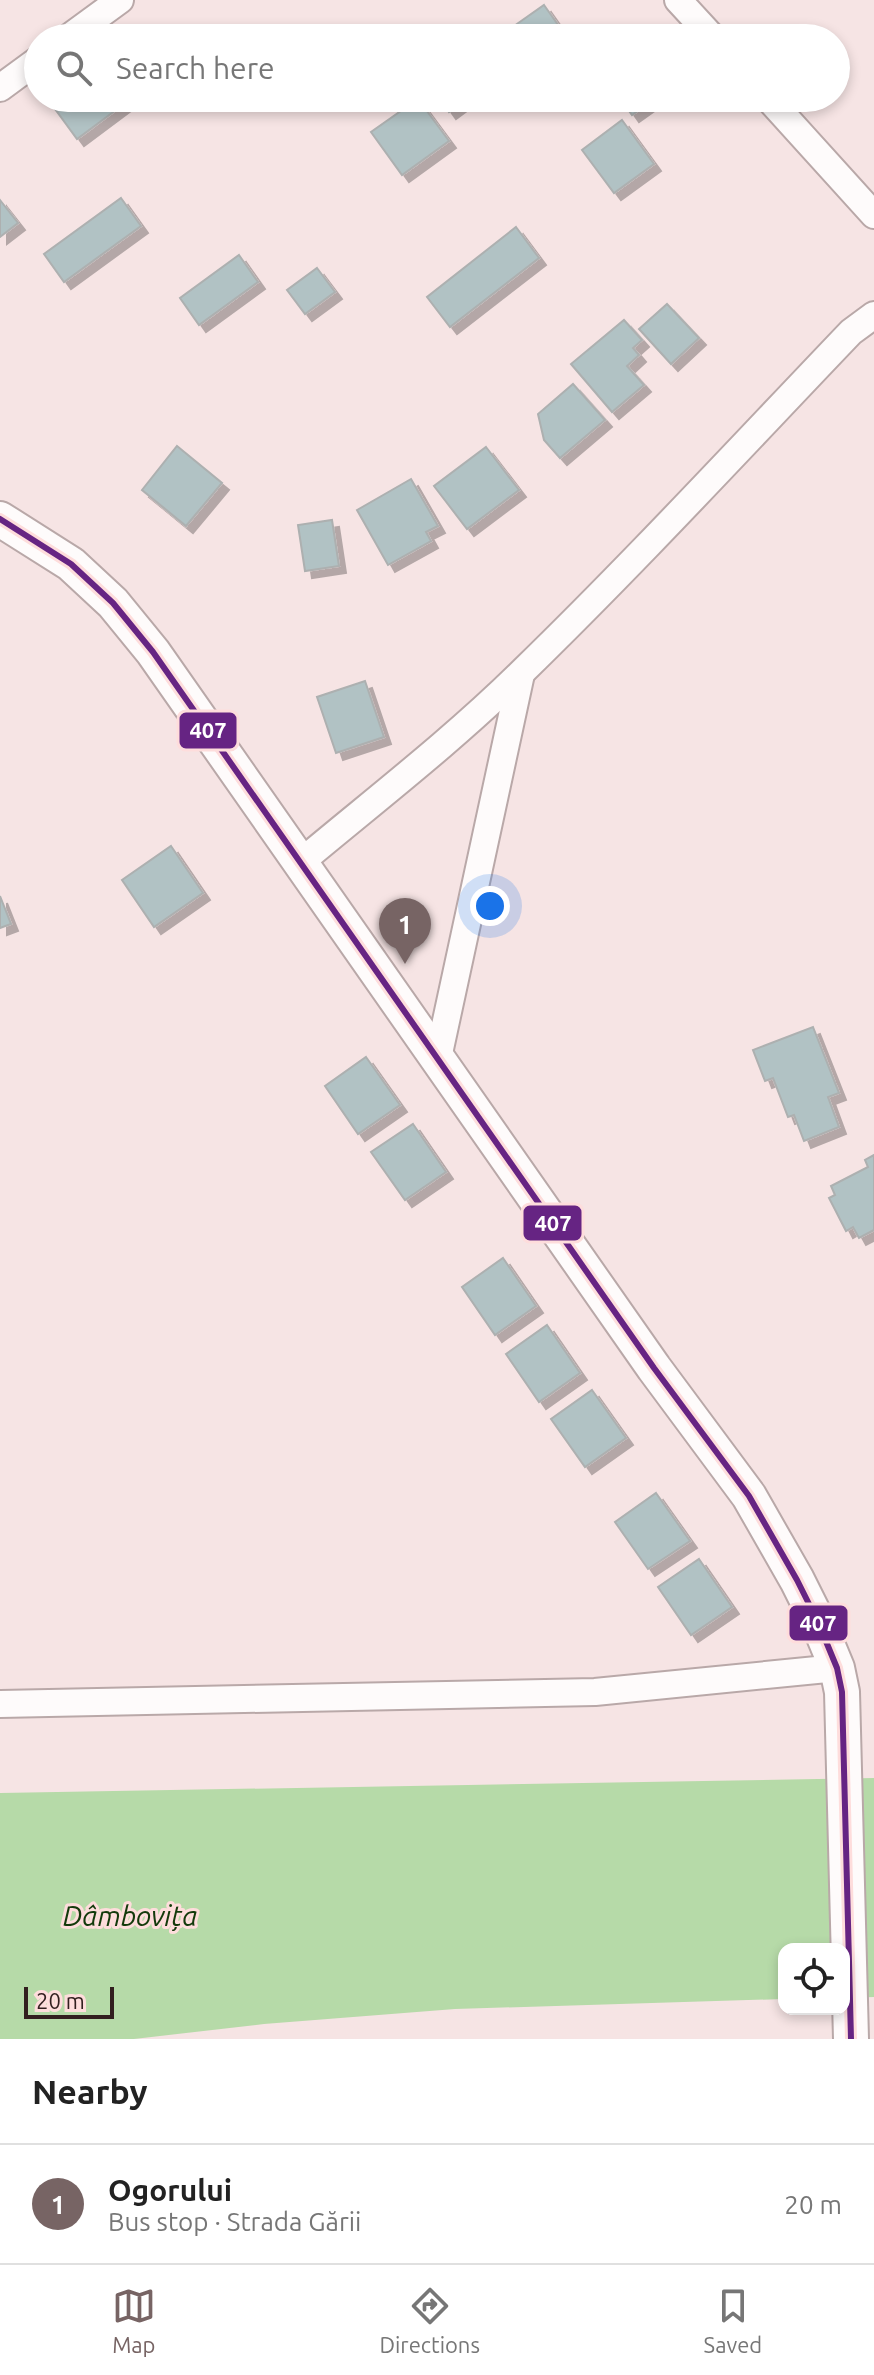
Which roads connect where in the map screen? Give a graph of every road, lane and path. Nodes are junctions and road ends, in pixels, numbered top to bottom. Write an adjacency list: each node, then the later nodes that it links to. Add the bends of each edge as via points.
1 (120, 0): 3 (street)
2 (678, 0): 4 (street)
3 (87, 24)
4 (700, 24)
5 (24, 70): 6 (street)
6 (0, 88)
7 (781, 112): 8 (street)
8 (874, 215)
9 (874, 315): 11 (street, via 851,332)
10 (0, 519): 12 (street, via 71,564 113,603)
11 (521, 674): 12 (street); 13 (street)
12 (301, 862): 13 (street)
13 (438, 1058): 14 (street, via 749,1496 818,1622)
14 (840, 1680): 15 (street, via 595,1692); 16 (street)
15 (0, 1704)
16 (850, 2030)

